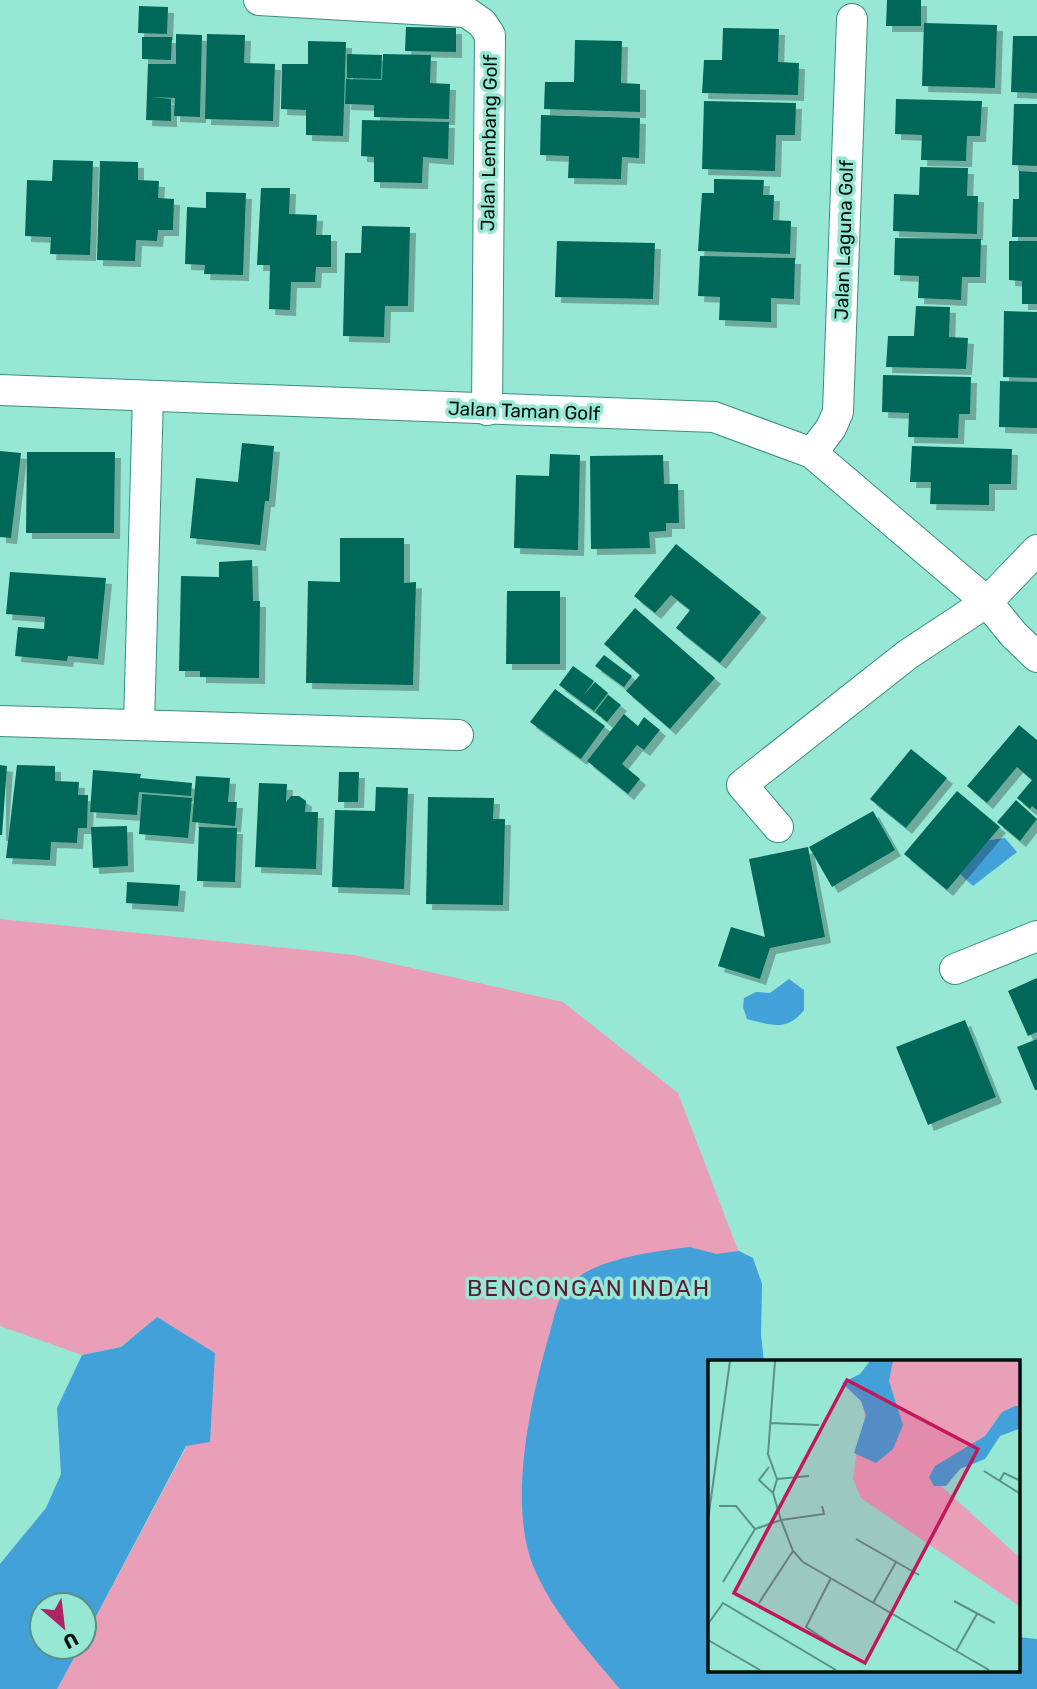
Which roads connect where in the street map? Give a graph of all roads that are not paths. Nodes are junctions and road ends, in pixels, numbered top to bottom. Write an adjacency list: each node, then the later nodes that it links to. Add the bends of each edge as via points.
1 (259, 0): 5 (street, Jalan Lembang Golf, via 466,12 491,35)
2 (852, 19): 6 (street, Jalan Laguna Golf, via 838,412)
3 (0, 390): 4 (street, Jalan Taman Golf)
4 (148, 396): 5 (street, Jalan Taman Golf); 11 (street)
5 (487, 410): 6 (street, Jalan Taman Golf, via 714,417)
6 (812, 453): 8 (street, Jalan Taman Golf)
7 (1037, 550): 8 (street)
8 (987, 603): 9 (street, Jalan Taman Golf); 13 (street, via 907,655 742,785)
9 (1037, 657)
10 (0, 721): 11 (street)
11 (139, 724): 12 (street)
12 (458, 735)
13 (778, 827)
14 (1037, 936): 15 (street)
15 (955, 969)

